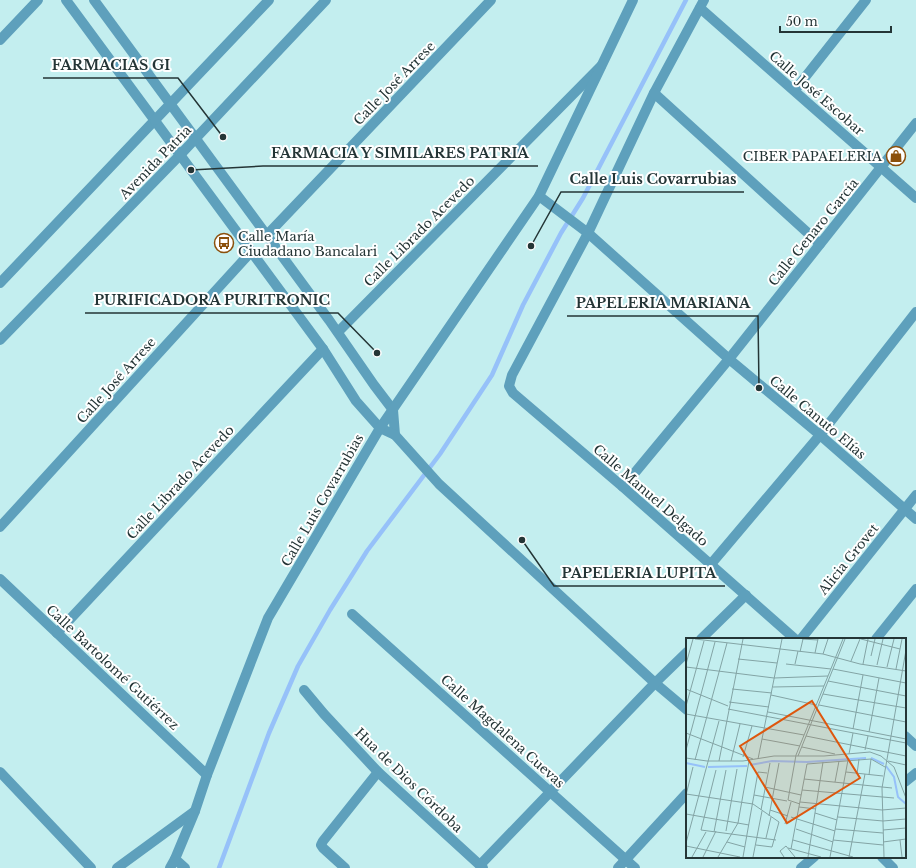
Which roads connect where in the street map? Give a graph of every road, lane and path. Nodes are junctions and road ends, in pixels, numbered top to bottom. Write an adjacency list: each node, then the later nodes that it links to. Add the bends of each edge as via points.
1 (38, 0): 10 (street)
2 (66, 0): 15 (street)
3 (94, 0): 14 (street)
4 (269, 0): 14 (street)
5 (326, 0): 17 (street, Avenida Patria)
6 (491, 0): 23 (street, Calle José Arrese)
7 (633, 0): 11 (street, Calle Luis Covarrubias)
8 (866, 0): 12 (street)
9 (702, 4): 12 (street, Calle José Escobar); 13 (street)
10 (0, 40)
11 (604, 63): 20 (street, Calle Luis Covarrubias); 28 (street, Calle Librado Acevedo)
12 (795, 90): 19 (street, Calle José Escobar)
13 (654, 93): 22 (street); 24 (street)
14 (171, 104): 15 (street); 17 (street)
15 (155, 120): 18 (street); 26 (street)
16 (916, 123): 19 (street, Calle Genaro García)
17 (196, 139): 18 (street, Avenida Patria); 23 (street)
18 (180, 155): 25 (street); 29 (street, Avenida Patria)
19 (882, 167): 21 (street, Calle José Escobar); 24 (street, Calle Genaro García)
20 (539, 196): 22 (street, Calle Canuto Elías); 32 (street, Calle Luis Covarrubias)
21 (916, 198)
22 (585, 231): 31 (street, Calle Canuto Elías); 36 (street, Calle Manuel Delgado, via 512,375 509,386 513,393)
23 (267, 235): 28 (street)
24 (820, 244): 31 (street, Calle Genaro García)
25 (251, 252): 30 (street); 40 (street, Calle José Arrese)
26 (0, 283)
27 (916, 312): 35 (street)
28 (338, 332): 32 (street)
29 (0, 340)
30 (323, 349): 33 (street, via 356,401); 46 (street, Calle Librado Acevedo)
31 (729, 358): 35 (street, Calle Canuto Elías); 36 (street, Calle Genaro García)
32 (393, 410): 33 (street, Calle Luis Covarrubias); 34 (street)
33 (380, 428): 34 (street); 60 (street, Calle Luis Covarrubias, via 268,618)
34 (395, 435): 52 (street, via 439,484)
35 (820, 435): 38 (street, Calle Canuto Elías); 41 (street)
36 (623, 486): 41 (street, Calle Manuel Delgado)
37 (916, 495): 38 (street, Alicia Grovet)
38 (905, 509): 39 (street, Calle Canuto Elías); 49 (street, Alicia Grovet)
39 (916, 519)
40 (0, 526)
41 (711, 564): 44 (street, Calle Manuel Delgado)
42 (0, 579): 46 (street, Calle Bartolomé Gutiérrez)
43 (916, 588): 50 (street)
44 (746, 595): 47 (street); 48 (street, Calle Manuel Delgado)
45 (352, 614): 62 (street, Calle Magdalena Cuevas)
46 (57, 633): 60 (street, Calle Bartolomé Gutiérrez)
47 (702, 638)
48 (794, 638)
49 (802, 638)
50 (877, 638)
51 (686, 653): 52 (street)
52 (655, 683): 54 (street); 62 (street)
53 (304, 690): 58 (street, Hua de Dios Córdoba)
54 (686, 709)
55 (906, 737): 56 (street)
56 (916, 746)
57 (0, 772): 70 (street)
58 (378, 772): 69 (street, Hua de Dios Córdoba); 73 (street, via 321,845)
59 (916, 773): 61 (street)
60 (207, 774): 64 (street, Calle Luis Covarrubias)
61 (906, 781)
62 (551, 792): 67 (street, Calle Magdalena Cuevas); 69 (street)
63 (686, 794): 67 (street)
64 (195, 811): 68 (street, Calle Luis Covarrubias); 71 (street)
65 (813, 858): 76 (street)
66 (883, 858): 77 (street)
67 (626, 859): 74 (street); 75 (street, Calle Magdalena Cuevas)
68 (173, 864): 72 (street)
69 (482, 867)
70 (91, 868)
71 (117, 868)
72 (185, 868)
73 (345, 868)
74 (618, 868)
75 (635, 868)
76 (801, 868)
77 (893, 868)

